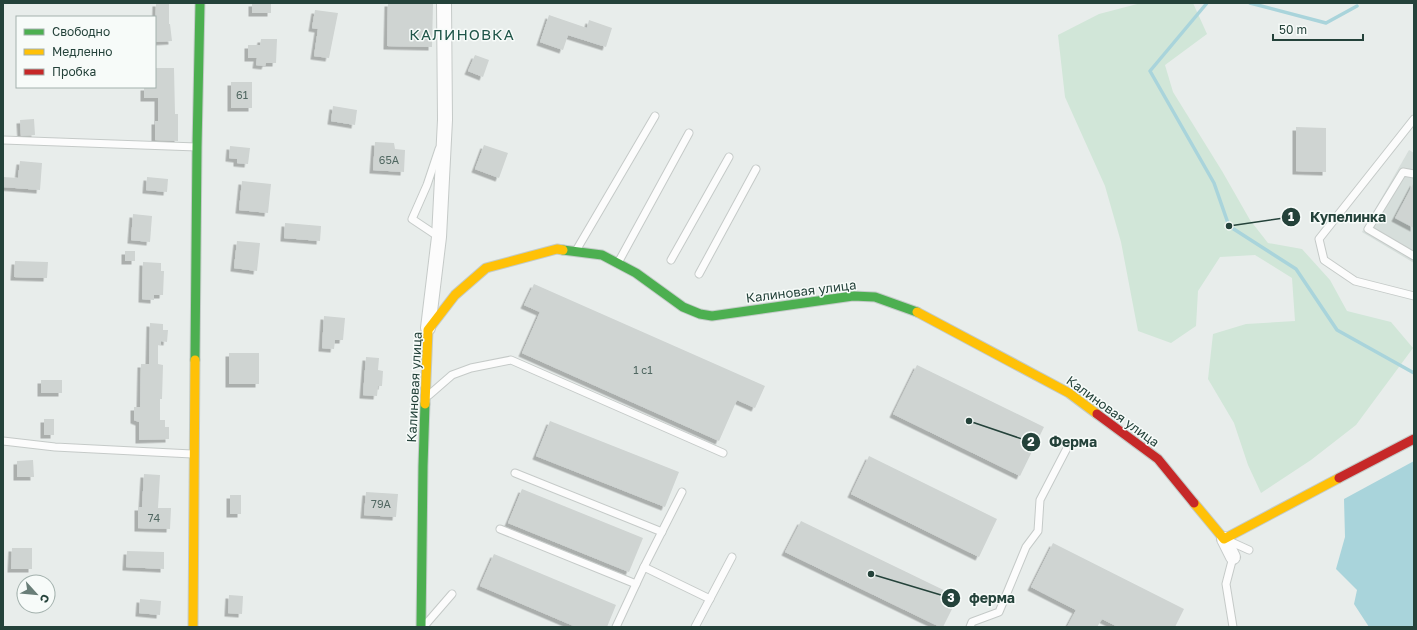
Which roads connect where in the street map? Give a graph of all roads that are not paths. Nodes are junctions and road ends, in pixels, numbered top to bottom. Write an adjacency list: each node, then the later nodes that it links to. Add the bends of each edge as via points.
1 (200, 3): 8 (street)
2 (444, 3): 5 (street)
3 (655, 116): 13 (lane)
4 (1414, 119): 18 (lane, via 1319,239 1324,260 1355,281)
5 (444, 133): 12 (street); 12 (lane, via 427,185 412,219)
6 (689, 133): 16 (lane)
7 (3, 140): 8 (lane)
8 (197, 147): 25 (street)
9 (728, 157): 15 (lane)
10 (756, 169): 17 (lane)
11 (1414, 174): 14 (lane, via 1404,172 1368,229)
12 (438, 237): 19 (street)
13 (576, 251): 16 (street, Калиновая улица, via 602,255); 19 (street, Калиновая улица, via 557,249 486,268 455,295)
14 (1414, 256)
15 (671, 260)
16 (618, 262): 30 (street, Калиновая улица, via 683,307 700,314 712,316 853,296 875,297 924,315 1069,393 1158,459)
17 (699, 274)
18 (1414, 296)
19 (428, 330): 20 (street, Калиновая улица)
20 (426, 397): 24 (lane, via 452,375 471,368 511,360); 39 (street, Калиновая улица)
21 (1414, 439): 30 (street)
22 (3, 442): 25 (lane)
23 (1066, 450): 42 (lane, via 1040,500 1038,531 1026,548 999,612 972,622)
24 (723, 453)
25 (195, 454): 38 (street)
26 (515, 473): 29 (lane)
27 (682, 492): 29 (lane)
28 (500, 529): 35 (lane)
29 (662, 532): 34 (lane)
30 (1224, 539): 31 (lane); 33 (street)
31 (1249, 550)
32 (732, 557): 37 (lane)
33 (1233, 557): 43 (lane, via 1226,584)
34 (644, 567): 35 (lane); 37 (lane)
35 (636, 584): 40 (lane)
36 (452, 594): 39 (lane)
37 (710, 598): 41 (lane)
38 (193, 627)
39 (422, 627)
40 (616, 627)
41 (695, 627)
42 (970, 627)
43 (1233, 627)

